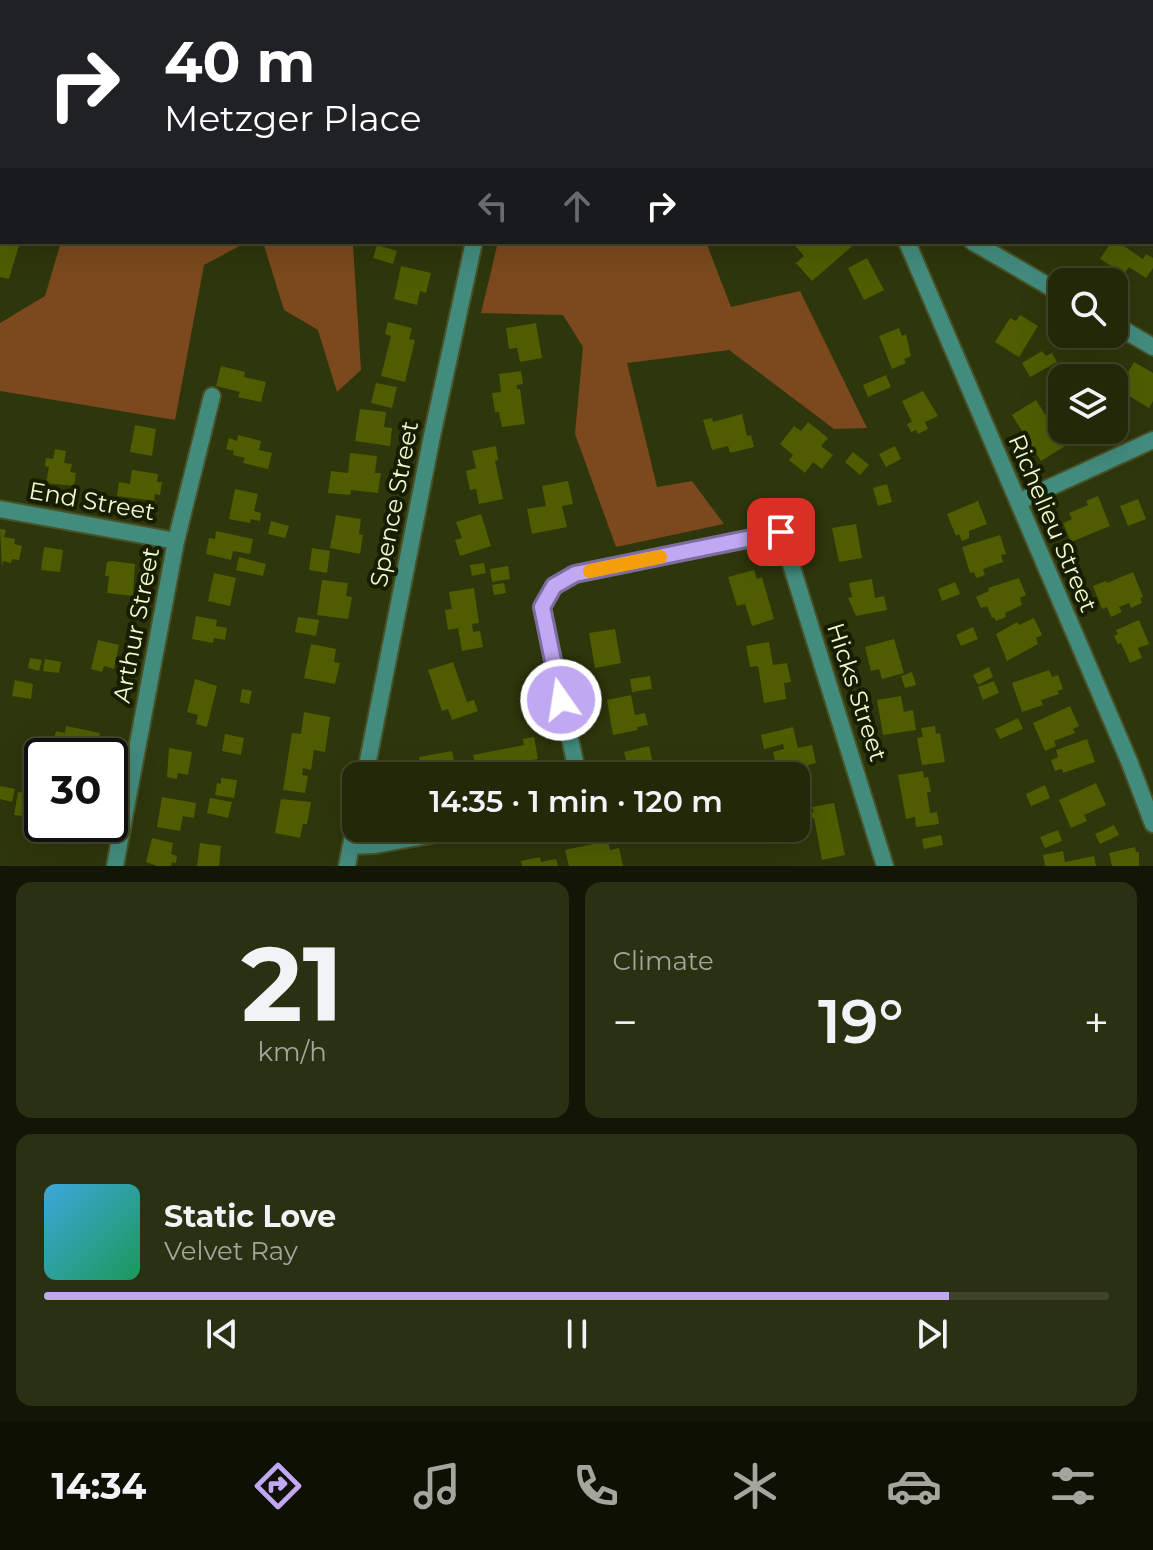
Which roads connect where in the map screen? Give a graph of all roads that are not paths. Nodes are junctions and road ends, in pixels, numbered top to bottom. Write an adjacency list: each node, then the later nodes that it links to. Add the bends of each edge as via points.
1 (474, 244): 12 (street, Spence Street)
2 (908, 244): 9 (street, Richelieu Street)
3 (993, 247): 4 (street)
4 (1048, 284)
5 (1128, 332): 6 (street)
6 (1153, 347)
7 (212, 396): 11 (street, Arthur Street)
8 (1153, 440): 9 (street)
9 (1018, 502): 14 (street, Richelieu Street)
10 (0, 509): 11 (street, End Street)
11 (176, 541): 18 (street, Arthur Street)
12 (368, 762)
13 (575, 762): 20 (street, Hicks Street, via 542,607 554,586 575,574 781,532)
14 (1153, 824)
15 (352, 842): 17 (street)
16 (392, 842): 17 (street)
17 (351, 846): 19 (street)
18 (115, 866)
19 (347, 866)
20 (885, 866)

